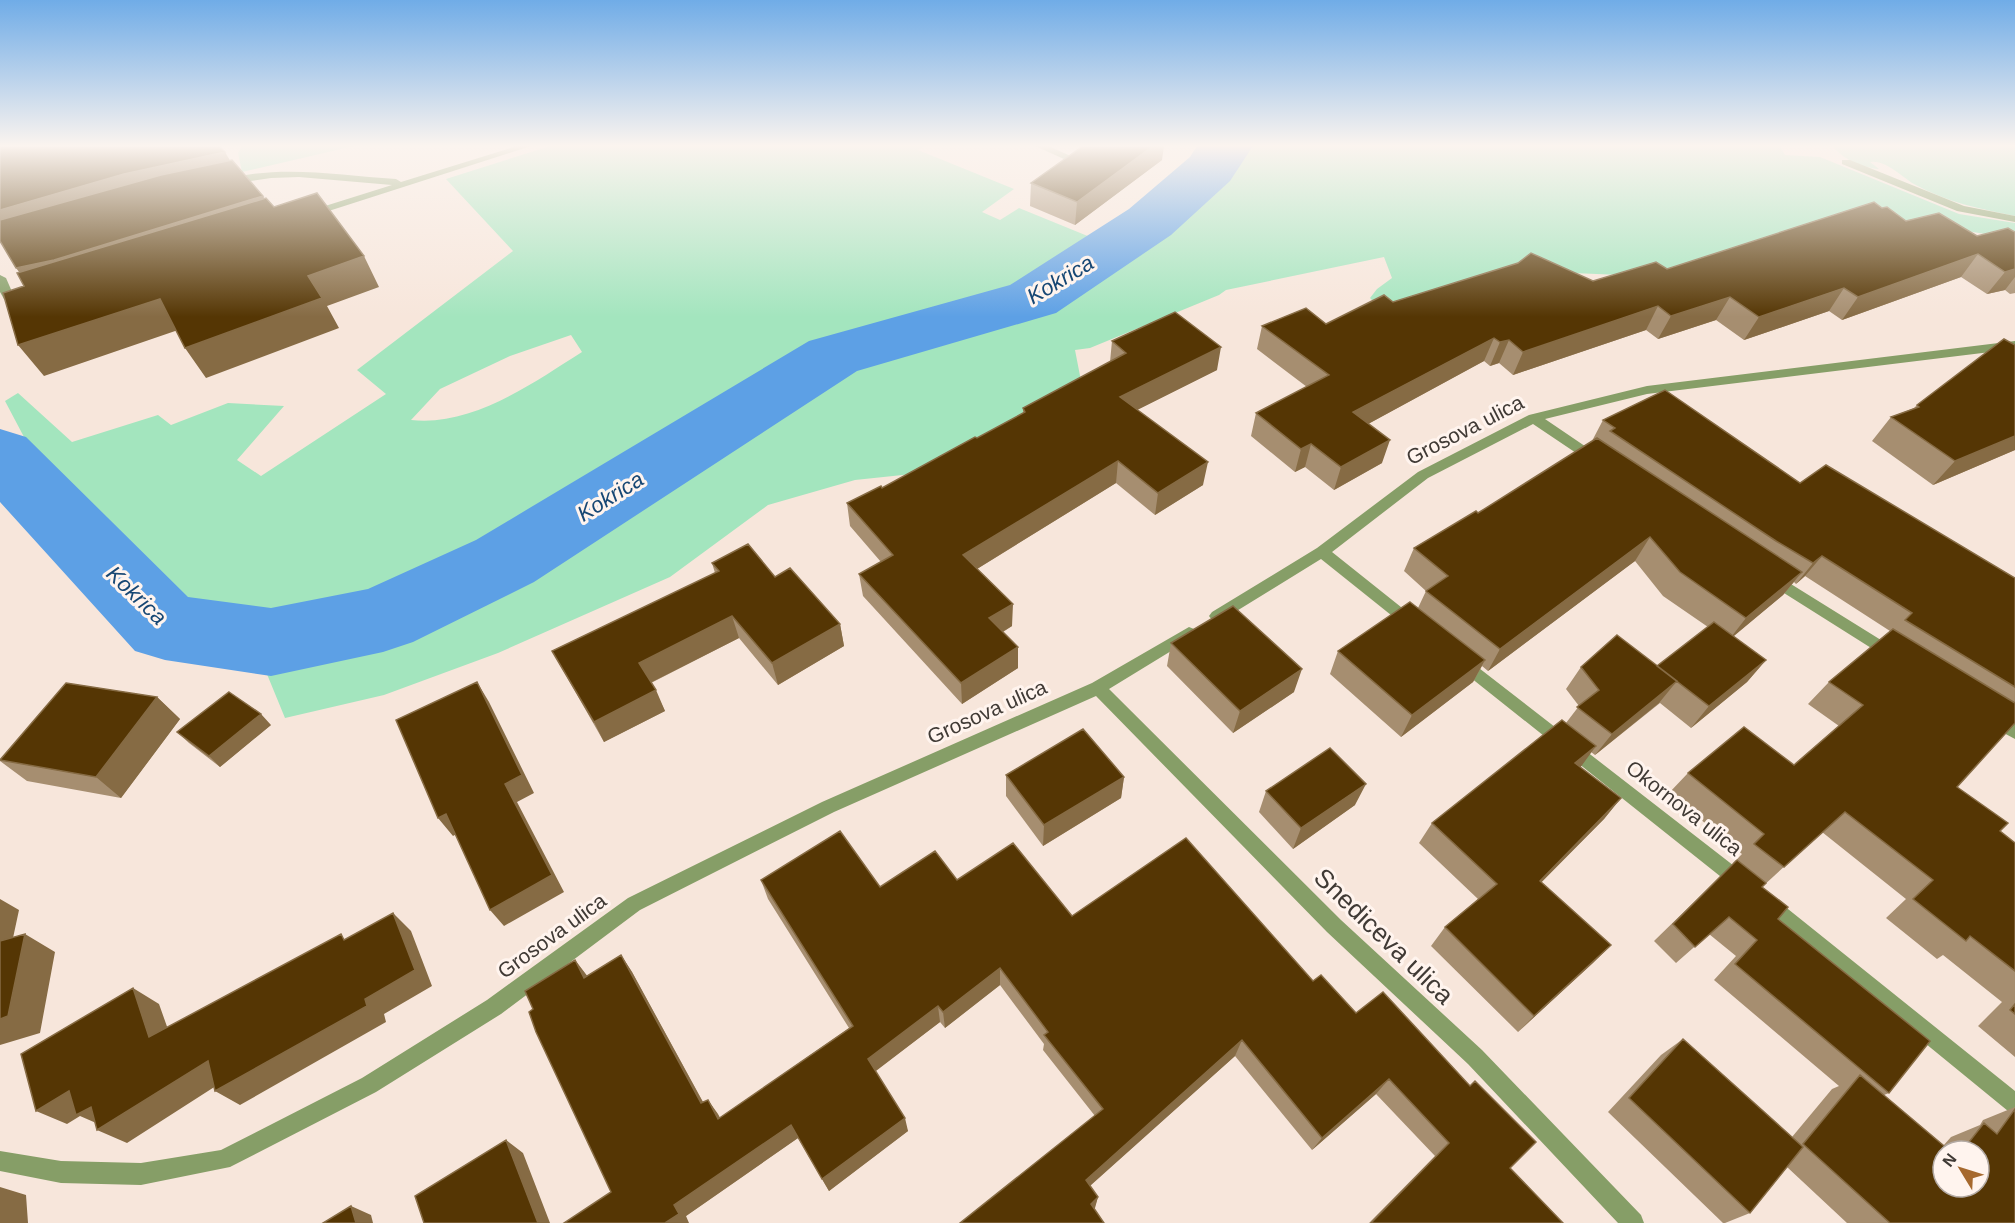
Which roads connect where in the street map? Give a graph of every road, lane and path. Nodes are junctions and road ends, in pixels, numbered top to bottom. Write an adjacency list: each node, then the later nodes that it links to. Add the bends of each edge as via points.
1 (344, 203): 3 (street)
2 (1946, 203): 4 (street)
3 (301, 217)
4 (2015, 219)
5 (0, 278): 6 (street, via 8,297)
6 (39, 298)
7 (2014, 346): 8 (street, Grosova ulica, via 1647,390)
8 (1534, 418): 9 (street); 10 (street, Grosova ulica, via 1423,475)
9 (1610, 470)
10 (1322, 552): 12 (street); 15 (street, Grosova ulica)
11 (1764, 574): 14 (street)
12 (1425, 634)
13 (1444, 649): 18 (street, Okornova ulica, via 1784,915)
14 (1905, 663)
15 (1098, 688): 19 (street, Grosova ulica, via 828,807 634,904 494,1007 369,1085 223,1160 141,1174 61,1172); 20 (street, Snediceva ulica, via 1334,926 1475,1057)
16 (1985, 713): 17 (street)
17 (2015, 732)
18 (2015, 1104)
19 (0, 1161)
20 (1633, 1223)

